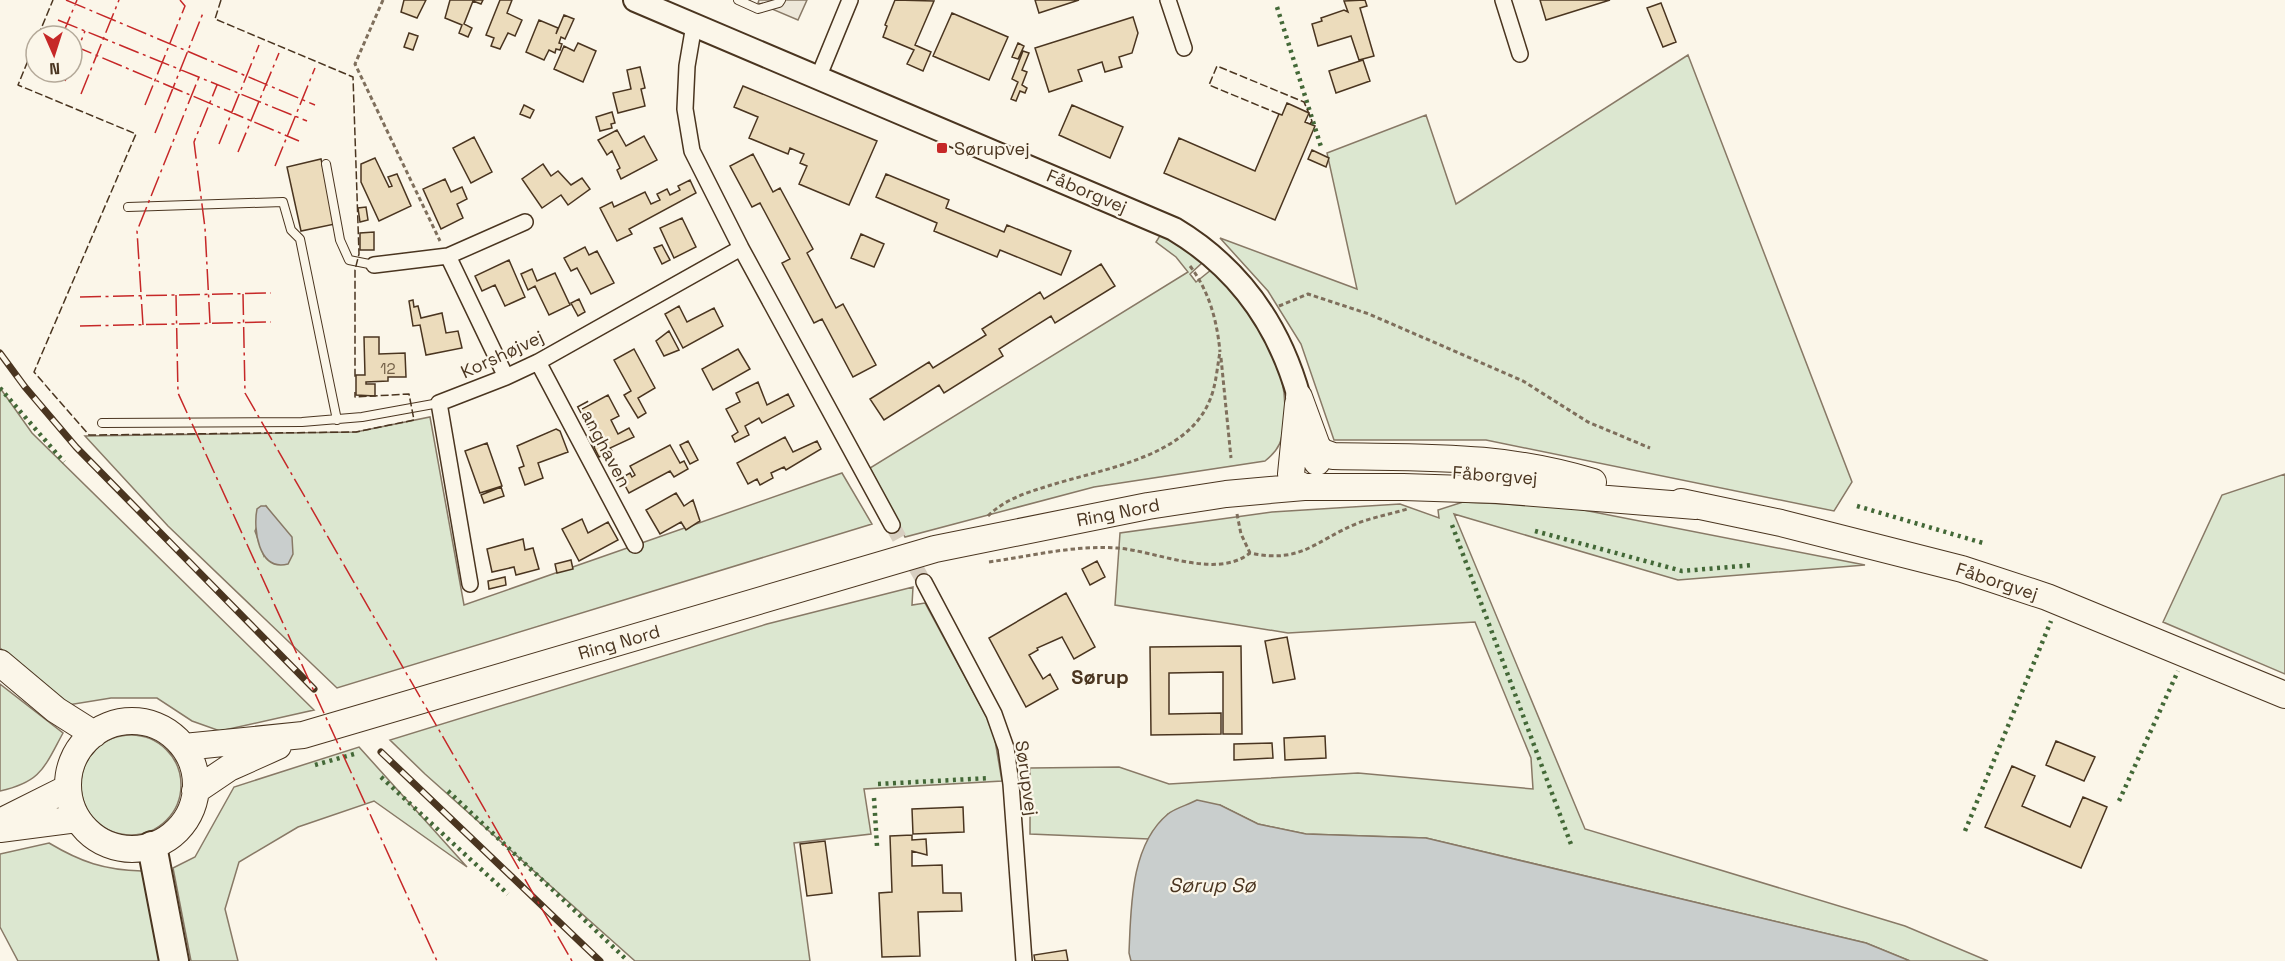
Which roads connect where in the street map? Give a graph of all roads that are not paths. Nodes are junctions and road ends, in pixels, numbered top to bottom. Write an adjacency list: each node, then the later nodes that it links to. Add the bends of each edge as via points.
1 (635, 0): 7 (street, Fåborgvej)
2 (738, 0): 3 (lane, via 758,9)
3 (781, 0)
4 (850, 0): 10 (street)
5 (1168, 0): 8 (street)
6 (1503, 0): 9 (street)
7 (694, 25): 10 (street, Fåborgvej); 14 (street, via 685,109 692,151)
8 (1184, 48)
9 (1520, 54)
10 (819, 78): 19 (street, Fåborgvej, via 1174,229 1202,247 1231,272 1265,314)
11 (326, 164): 16 (lane, via 340,240 349,260)
12 (128, 207): 21 (lane, via 283,202 291,230 300,239)
13 (525, 222): 15 (street)
14 (741, 248): 17 (street, Korshøjvej); 27 (street)
15 (447, 256): 16 (street); 18 (street)
16 (374, 265)
17 (537, 362): 18 (street, Korshøjvej); 28 (street, Langhaven)
18 (507, 377): 20 (street, Korshøjvej)
19 (1299, 397): 23 (main road); 24 (main road)
20 (439, 403): 21 (lane); 31 (street)
21 (337, 420): 22 (lane)
22 (102, 423)
23 (1317, 446): 24 (main road); 25 (main road, via 1333,456 1499,461)
24 (1304, 478): 25 (main road, Fåborgvej, via 1444,471); 26 (main road, Fåborgvej); 29 (main road, Ring Nord); 29 (main road, Ring Nord, via 1115,495 1028,514 971,532)
25 (1593, 482): 26 (main road, Fåborgvej)
26 (1696, 506): 33 (main road, Fåborgvej, via 1868,543 1983,576 2047,597)
27 (892, 525)
28 (636, 545)
29 (935, 549): 35 (main road, Ring Nord)
30 (924, 582): 44 (street, Sørupvej, via 994,714 1006,748)
31 (470, 584)
32 (0, 663): 34 (main road, via 56,710)
33 (2285, 695)
34 (94, 734): 36 (main road, via 115,723 140,722 165,730); 37 (main road, via 73,759)
35 (303, 735): 36 (main road, Ring Nord); 38 (main road, Ring Nord, via 229,768)
36 (184, 747): 38 (main road, via 193,764)
37 (68, 788): 39 (main road); 40 (main road)
38 (195, 791): 42 (main road, via 185,821)
39 (77, 819): 41 (main road); 42 (main road, via 96,838 111,845 129,849)
40 (0, 822)
41 (0, 828)
42 (152, 846): 43 (highway)
43 (174, 961)
44 (1024, 961)

